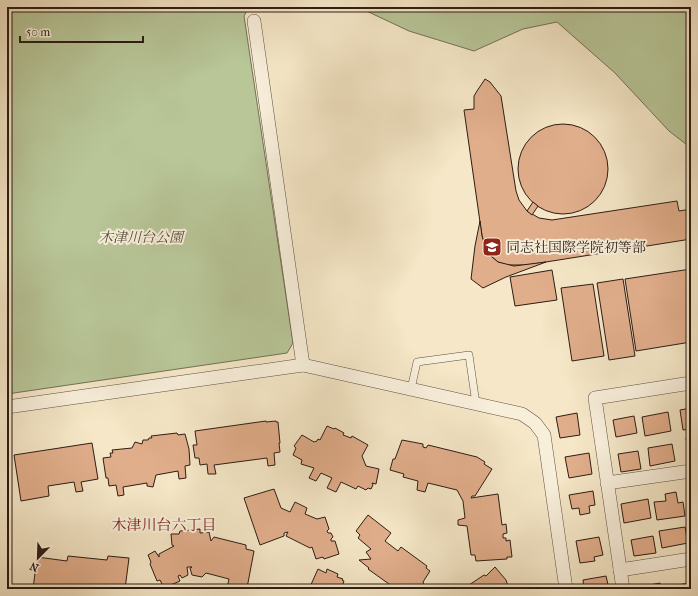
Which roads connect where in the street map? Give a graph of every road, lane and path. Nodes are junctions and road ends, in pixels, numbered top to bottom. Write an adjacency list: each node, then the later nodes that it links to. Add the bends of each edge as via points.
1 (254, 21): 2 (street)
2 (303, 365): 4 (street); 6 (street)
3 (691, 383): 8 (street, via 595,398)
4 (411, 389): 5 (street); 5 (lane, via 417,362 469,355)
5 (476, 404): 11 (street, via 522,414 535,423 544,434)
6 (7, 407)
7 (691, 471): 8 (street)
8 (607, 483): 10 (street)
9 (691, 559): 10 (street)
10 (620, 570): 12 (street)
11 (566, 589)
12 (623, 589)

